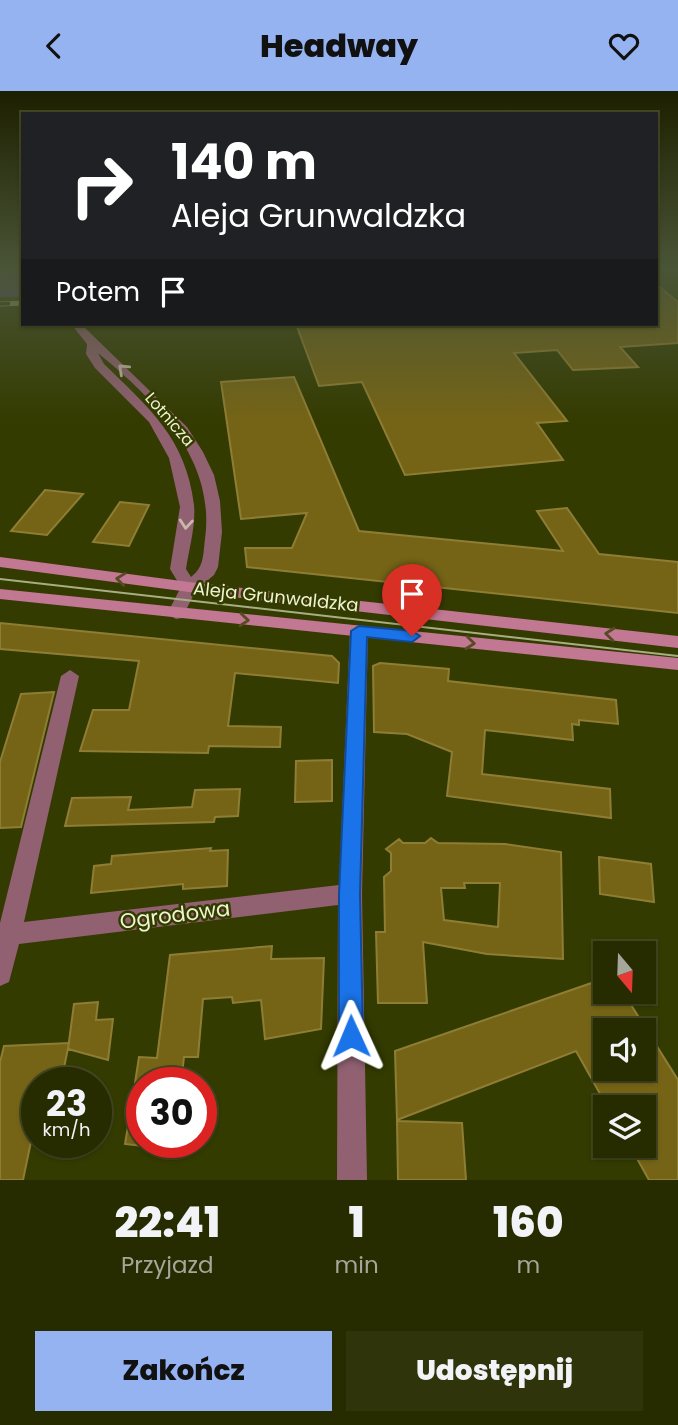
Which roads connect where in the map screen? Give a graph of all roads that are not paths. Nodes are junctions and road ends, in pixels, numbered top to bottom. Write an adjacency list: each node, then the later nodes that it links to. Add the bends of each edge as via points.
1 (78, 326): 2 (street, Lotnicza)
2 (92, 345): 4 (street, Lotnicza, one-way to 4, via 92,355 154,420 176,458 187,507 178,569); 4 (street, Lotnicza, one-way to 2, via 208,572 216,524 211,483 193,443 151,396)
3 (0, 562): 4 (main road, Aleja Grunwaldzka, one-way to 3)
4 (189, 587): 6 (street, Lotnicza); 8 (main road, Aleja Grunwaldzka, one-way to 4)
5 (0, 594): 6 (main road, Aleja Grunwaldzka)
6 (176, 614): 7 (main road, Aleja Grunwaldzka, one-way to 7)
7 (359, 631): 9 (main road, Aleja Grunwaldzka, one-way to 9); 11 (street)
8 (678, 642)
9 (678, 664)
10 (70, 676): 12 (street)
11 (350, 894): 12 (street, Ogrodowa); 14 (street)
12 (5, 936): 13 (street)
13 (0, 974)
14 (352, 1180)

